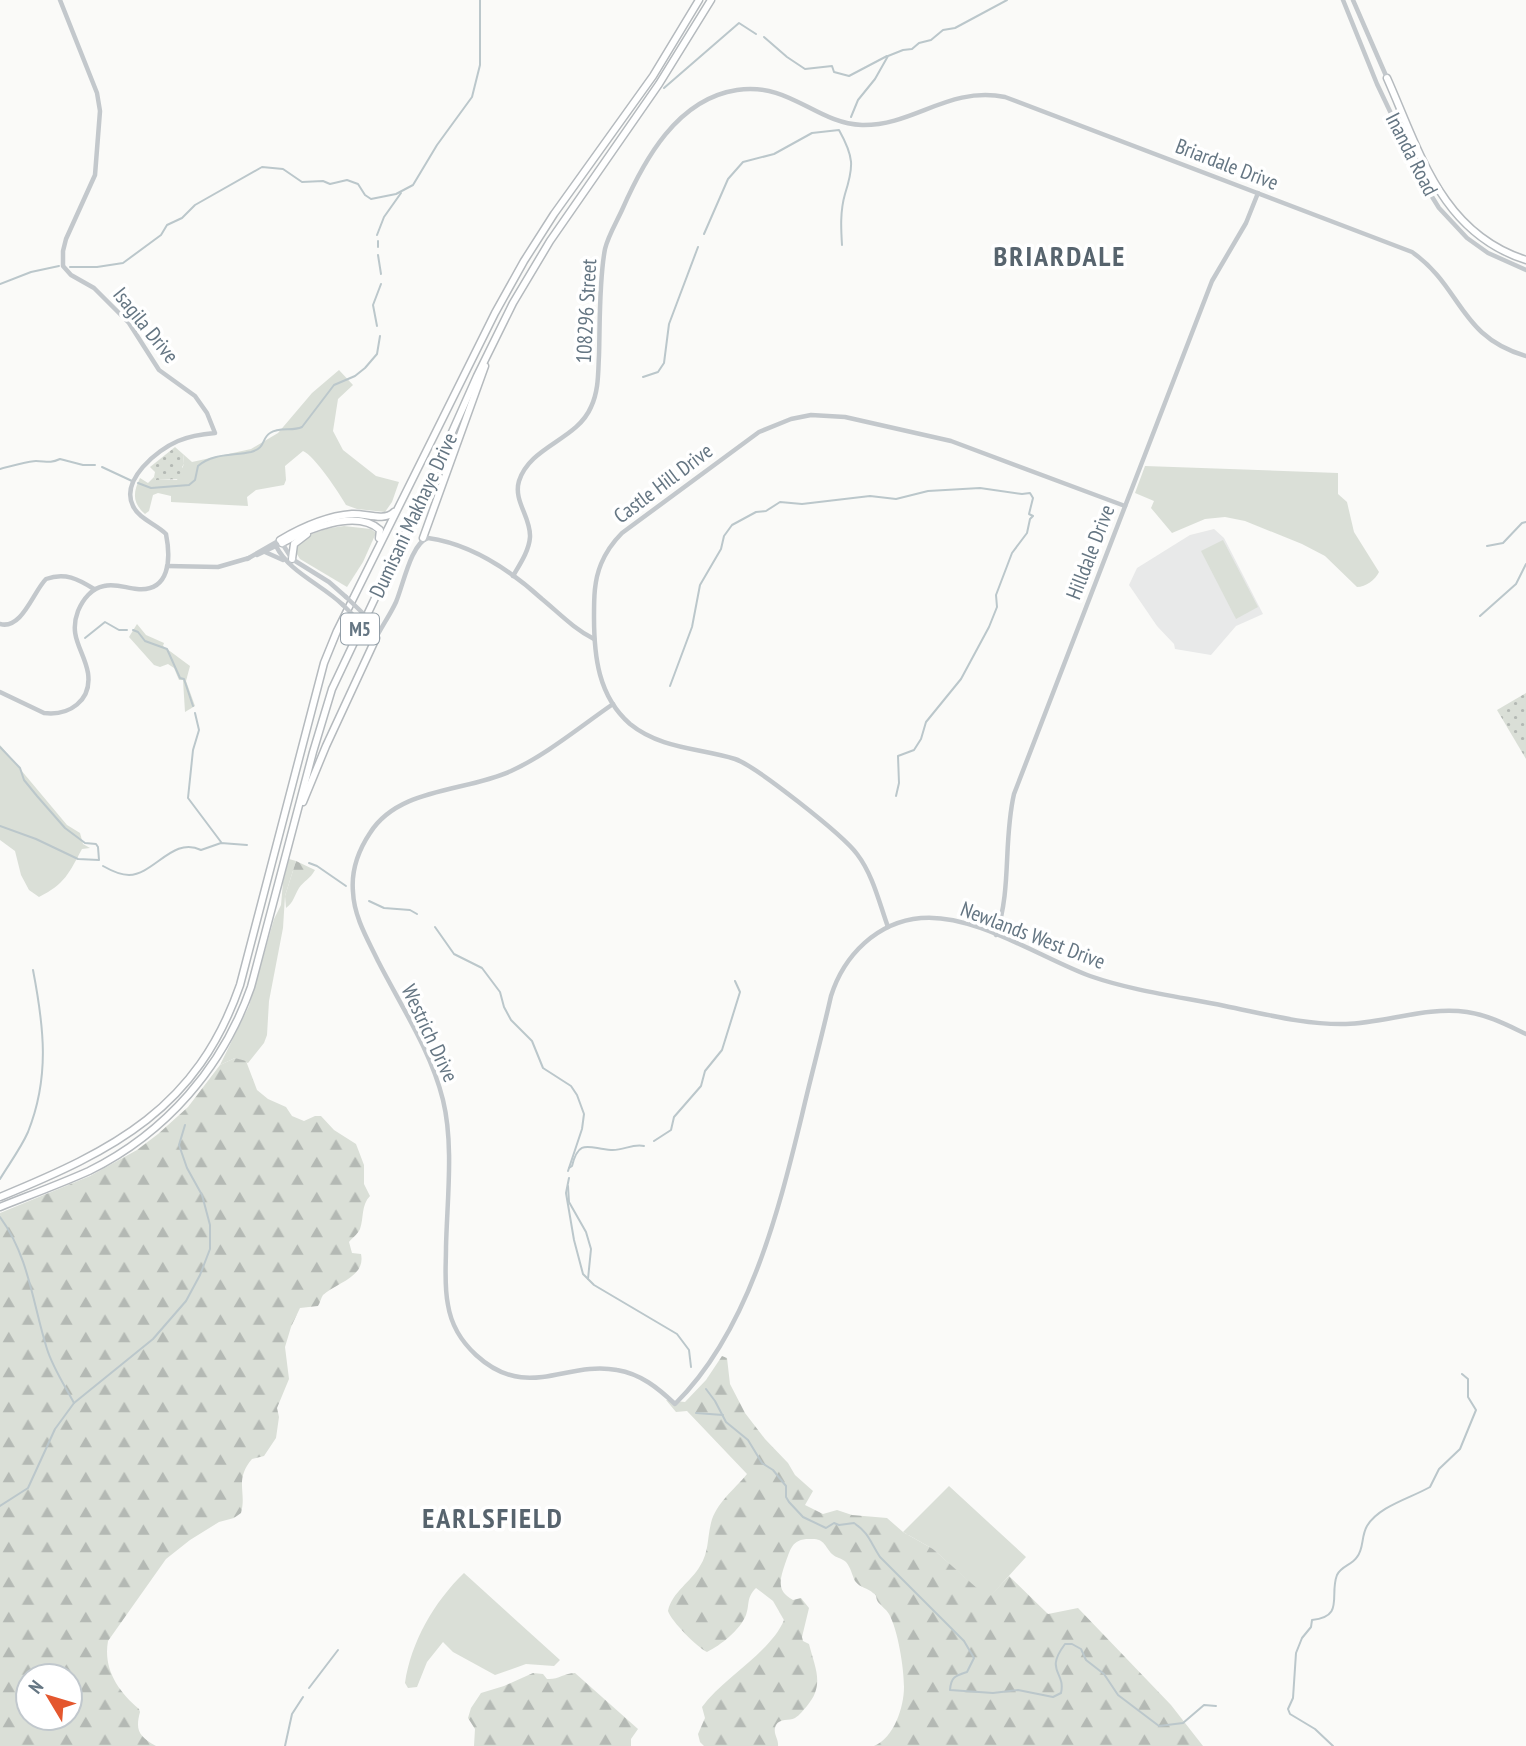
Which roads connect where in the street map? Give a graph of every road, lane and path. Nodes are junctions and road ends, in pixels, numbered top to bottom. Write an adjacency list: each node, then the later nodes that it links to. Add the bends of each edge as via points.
1 (60, 0): 21 (street, Isagila Drive, via 100,111 95,175 66,239 63,266 94,288 129,323 153,363 195,396 215,433 170,446 144,467 132,487 134,510 166,534)
2 (699, 0): 13 (main road, Dumisani Makhaye Drive / M5, via 653,76 524,261)
3 (712, 0): 11 (main road, Dumisani Makhaye Drive / M5, via 562,221)
4 (1343, 0): 10 (street, Inanda Road, via 1377,83 1439,208 1488,253)
5 (1353, 0): 6 (street, Inanda Road)
6 (1387, 78): 9 (main road, Inanda Road, via 1447,204 1480,237)
7 (878, 125): 8 (street, Briardale Drive, via 957,98 999,96); 22 (street, 108296 Street, via 839,121 786,95 755,88 709,98 668,131 638,176 606,249 598,379 590,409 581,424 530,463 519,481 530,537)
8 (1258, 193): 12 (street, Briardale Drive, via 1412,252 1438,274 1479,332); 14 (street, Hilldale Drive, via 1212,281)
9 (1526, 260)
10 (1526, 270)
11 (497, 335): 16 (main road); 31 (main road, Dumisani Makhaye Drive / M5, via 332,689)
12 (1526, 356)
13 (399, 505): 17 (main road, via 389,516 365,513 324,519); 24 (main road, Dumisani Makhaye Drive / M5)
14 (1125, 506): 28 (street, Castle Hill Drive, via 951,441 830,415 790,419 746,441 622,533 597,575); 33 (street, Hilldale Drive, via 1014,794 1005,902)
15 (314, 528): 17 (main road); 20 (main road, via 294,544); 24 (main road, via 348,522 375,525 380,530)
16 (423, 538): 22 (street, via 471,551); 26 (street)
17 (278, 543): 18 (street); 19 (street); 20 (street)
18 (264, 552): 19 (street); 20 (street)
19 (247, 559): 21 (street, via 218,567)
20 (289, 561): 26 (street, bridge, via 321,576); 27 (street, bridge)
21 (167, 566): 23 (street, via 151,589 109,585)
22 (513, 576): 28 (street)
23 (94, 589): 25 (street, via 64,575 46,579 14,622); 29 (street, via 76,618 75,636 88,672 87,691 76,706 59,714 44,713)
24 (356, 592): 35 (main road, Dumisani Makhaye Drive / M5, via 324,663 240,985 219,1034 188,1080 129,1135 65,1170)
25 (0, 624)
26 (380, 630): 27 (street)
27 (376, 638): 31 (main road)
28 (594, 639): 30 (street, Castle Hill Drive, via 599,673)
29 (0, 692)
30 (613, 704): 32 (street, Castle Hill Drive, via 627,721 656,740 743,762 809,812 857,854); 37 (street, Westrich Drive, via 511,771 395,808 361,847 353,893 359,920 428,1059 443,1102 446,1291 459,1334 475,1354 505,1373 541,1378 618,1370 643,1378)
31 (292, 831): 36 (main road, Dumisani Makhaye Drive / M5, via 247,999 206,1074 169,1116 124,1151 74,1178)
32 (888, 927): 33 (street, Newlands West Drive, via 912,920 947,919); 37 (street, Newlands West Drive, via 860,946 838,977 782,1191 749,1289 707,1367)
33 (996, 935): 34 (street, Newlands West Drive, via 1102,980 1294,1020 1347,1024 1457,1011 1485,1016)
34 (1526, 1034)
35 (0, 1196)
36 (0, 1207)
37 (675, 1404)

